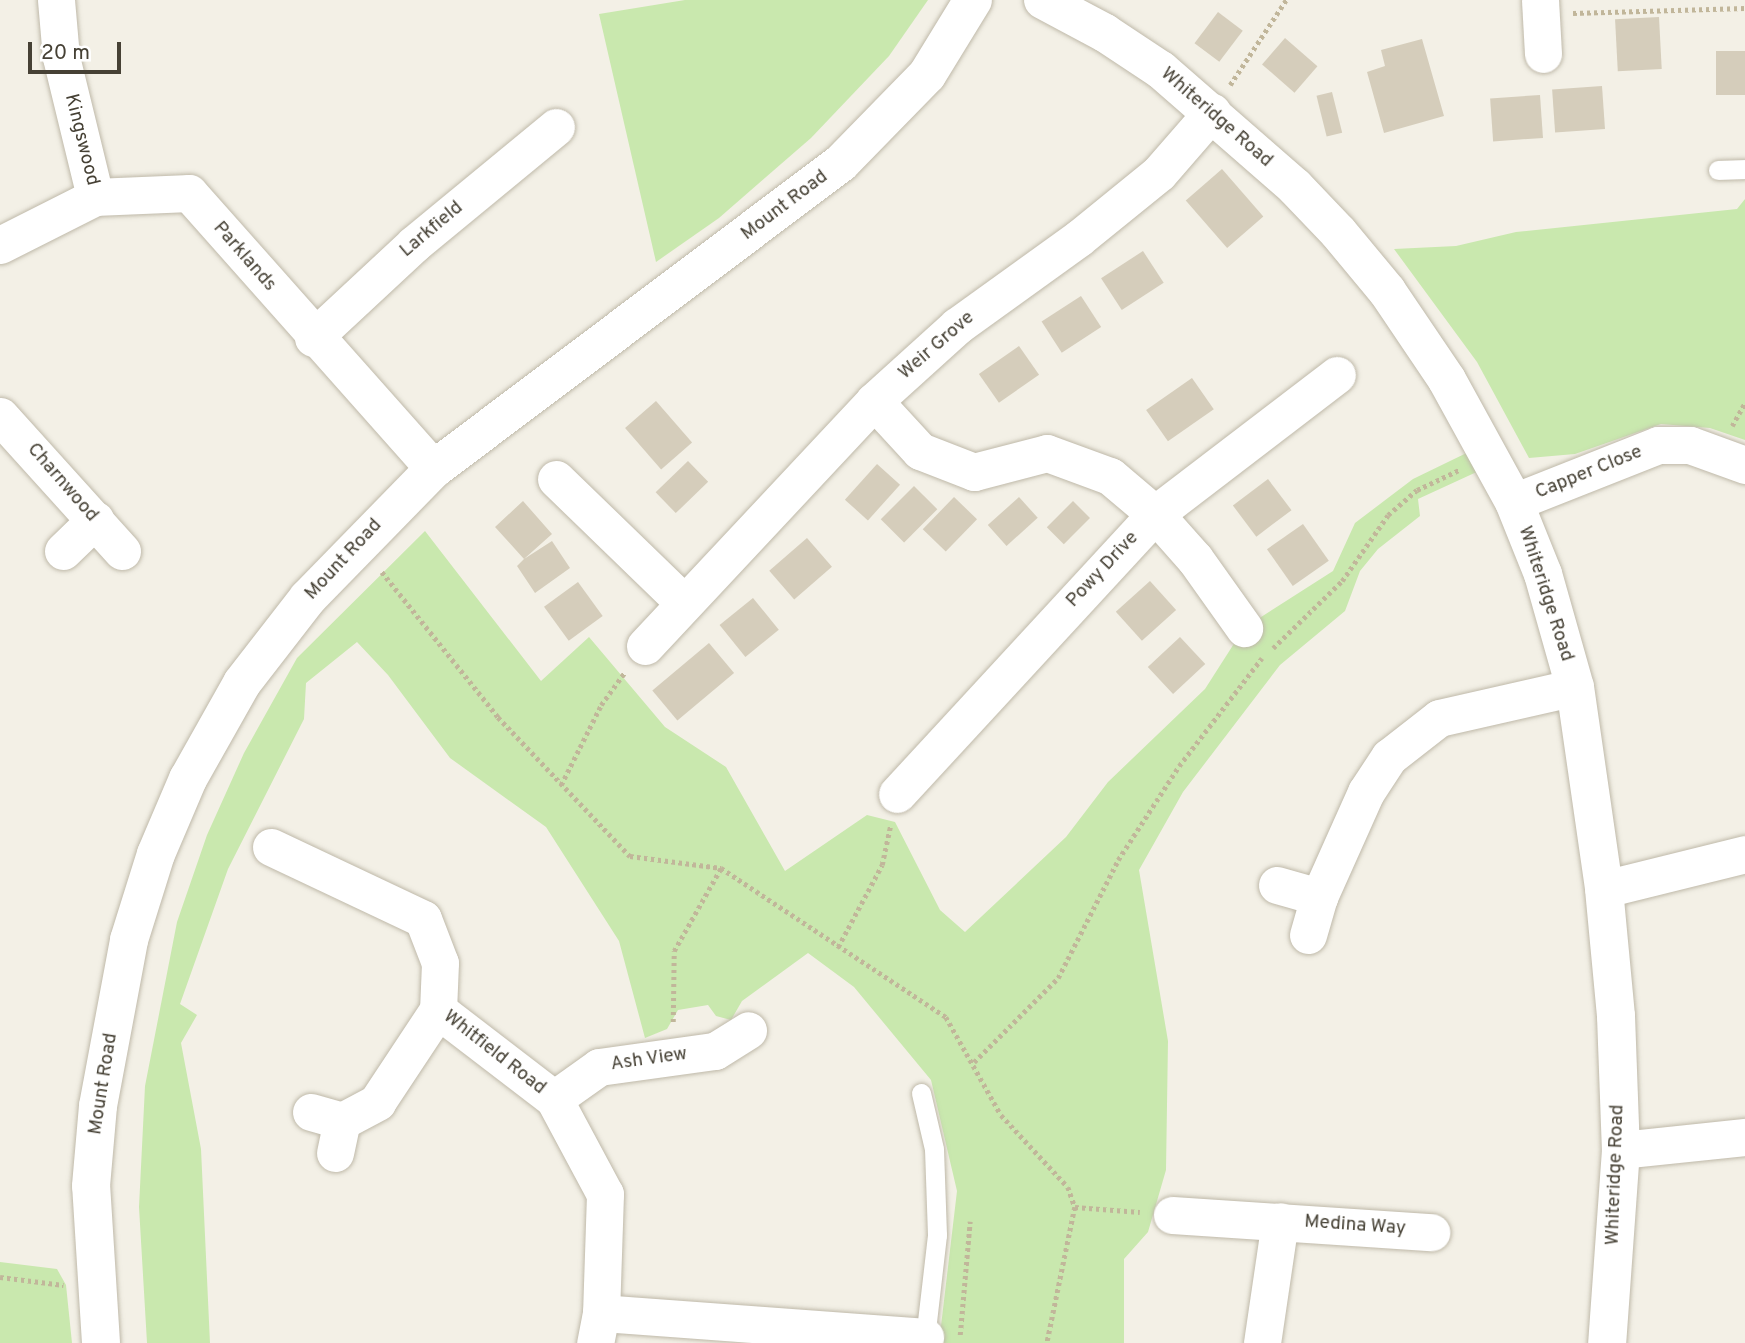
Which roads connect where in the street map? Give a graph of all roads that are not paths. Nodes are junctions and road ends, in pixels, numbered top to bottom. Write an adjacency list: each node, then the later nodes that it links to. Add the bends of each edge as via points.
1 (56, 0): 10 (street, Kingswood, via 61,57)
2 (973, 0): 17 (street, Mount Road, via 927,75 841,163)
3 (1043, 0): 6 (street, Whiteridge Road, via 1105,33)
4 (1540, 7): 5 (street)
5 (1543, 54)
6 (1212, 112): 14 (street, Weir Grove, via 1159,173 1079,238 957,326); 19 (street, Whiteridge Road, via 1295,187 1387,291 1447,380)
7 (556, 127): 12 (street, Larkfield, via 414,244)
8 (1745, 169): 9 (lane)
9 (1718, 170)
10 (95, 197): 11 (street, Parklands); 12 (street, Parklands, via 189,193)
11 (0, 245)
12 (313, 338): 17 (street, Parklands)
13 (1338, 375): 20 (street, Powy Drive)
14 (874, 401): 20 (street, via 920,450 931,455 974,472 1047,453 1110,476); 24 (street, Weir Grove)
15 (0, 416): 21 (street, Charnwood)
16 (1745, 464): 19 (street, Capper Close, via 1690,445 1658,445)
17 (434, 469): 47 (street, Mount Road, via 308,598 242,683 188,779 156,854 129,940 98,1106 91,1186)
18 (556, 479): 24 (street)
19 (1514, 502): 27 (street, Whiteridge Road, via 1543,574)
20 (1154, 514): 25 (street, via 1195,559); 28 (street, Powy Drive)
21 (95, 520): 22 (street); 23 (street, Charnwood)
22 (63, 551)
23 (122, 551)
24 (682, 601): 26 (street, Weir Grove)
25 (1244, 628)
26 (645, 646)
27 (1575, 687): 32 (street, Whiteridge Road); 33 (street, via 1440,718 1389,757 1366,792)
28 (897, 794)
29 (271, 847): 35 (street, Whitfield Road, via 423,919 440,963)
30 (1745, 854): 32 (street)
31 (1277, 885): 33 (street)
32 (1604, 889): 41 (street, Whiteridge Road, via 1616,1016)
33 (1319, 897): 34 (street)
34 (1308, 935)
35 (438, 1010): 38 (street, Whitfield Road); 39 (street, via 377,1102)
36 (748, 1030): 38 (street, Ash View, via 715,1051 599,1067)
37 (921, 1093): 46 (lane, via 934,1149)
38 (554, 1099): 45 (street, Whitfield Road, via 605,1194)
39 (329, 1129)
40 (1745, 1137): 41 (street)
41 (1621, 1150): 49 (street, Whiteridge Road)
42 (1172, 1215): 43 (street, Medina Way)
43 (1280, 1221): 44 (street, Medina Way); 48 (street, Medina Way)
44 (1431, 1232)
45 (598, 1328): 46 (street)
46 (934, 1336)
47 (101, 1343)
48 (1262, 1343)
49 (1607, 1343)

